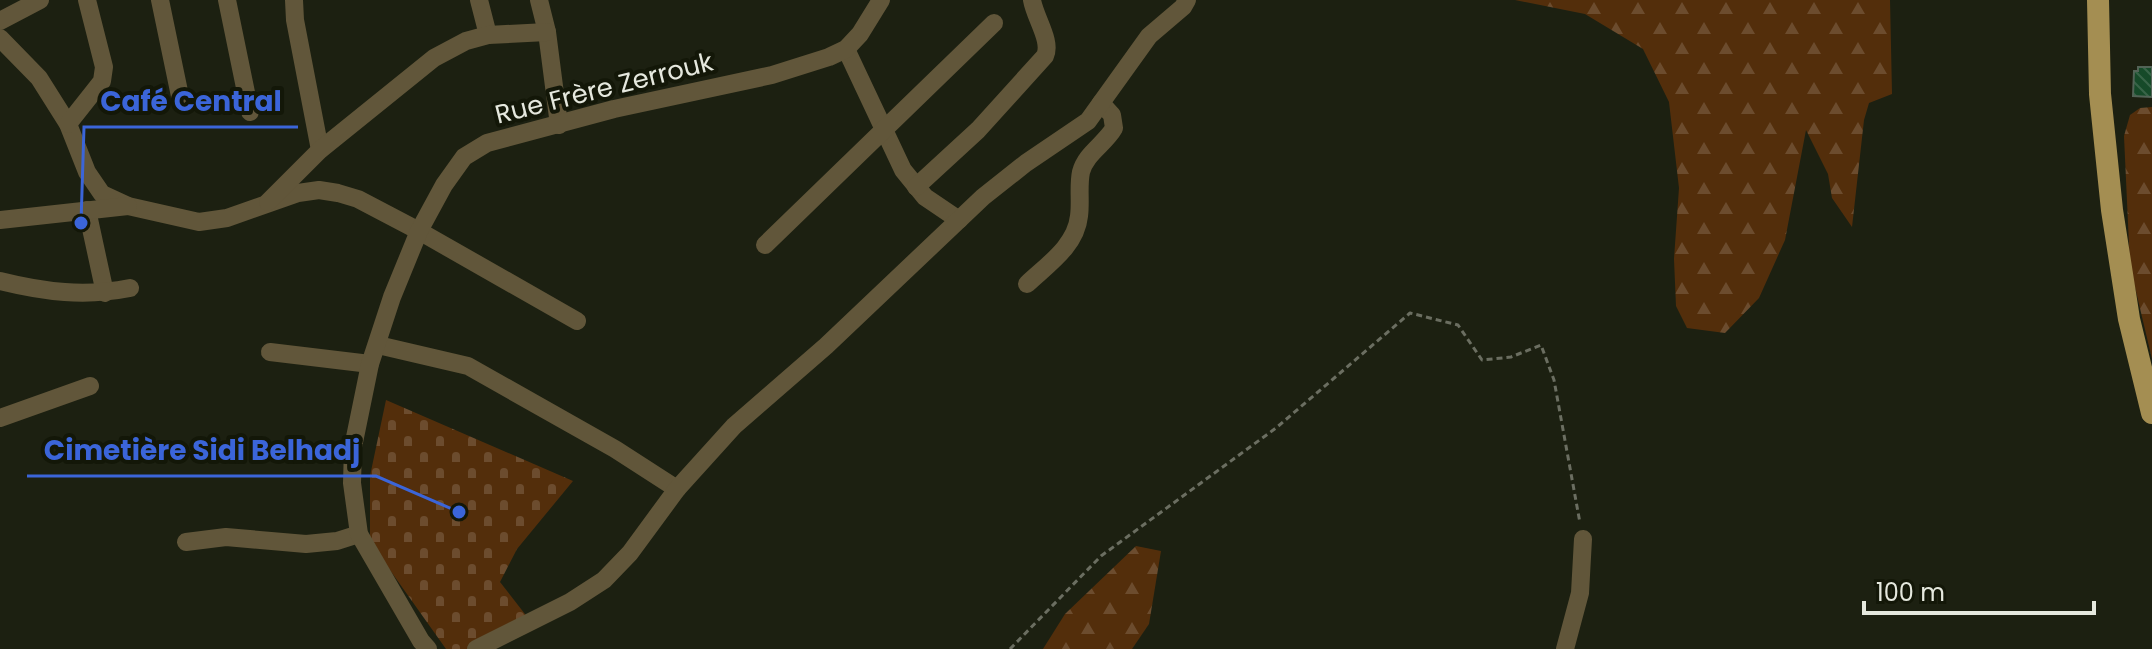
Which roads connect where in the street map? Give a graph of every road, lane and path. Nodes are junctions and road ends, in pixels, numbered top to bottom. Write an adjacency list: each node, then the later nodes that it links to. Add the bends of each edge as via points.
1 (40, 0): 12 (street)
2 (87, 0): 21 (street, via 104,67 102,81)
3 (160, 0): 18 (street)
4 (227, 0): 20 (street)
5 (294, 0): 24 (street)
6 (479, 0): 15 (street)
7 (539, 0): 14 (street)
8 (881, 0): 17 (street)
9 (1032, 0): 25 (street, via 1046,40 1045,56 978,130)
10 (1187, 0): 19 (street, via 1149,36)
11 (2098, 0): 42 (main road, via 2100,94 2112,210 2129,319)
12 (0, 21)
13 (994, 23): 23 (street)
14 (547, 32): 15 (street); 22 (street)
15 (488, 35): 24 (street, via 434,58)
16 (0, 38): 21 (street, via 39,78)
17 (846, 49): 22 (street, Rue Frère Zerrouk, via 772,75); 23 (street)
18 (181, 101)
19 (1101, 103): 30 (street, via 1088,121 1026,163); 34 (street, via 1112,115 1114,128 1081,172 1075,234)
20 (250, 112)
21 (68, 124): 27 (street, via 102,194)
22 (559, 125): 31 (street, Rue Frère Zerrouk, via 487,143 464,157)
23 (883, 132): 25 (street); 32 (street)
24 (320, 150): 26 (street)
25 (916, 187): 30 (street)
26 (267, 203): 27 (street, via 199,222); 31 (street, via 319,190 338,193)
27 (128, 206): 28 (street)
28 (87, 210): 29 (street); 36 (street)
29 (0, 220)
30 (959, 220): 44 (street, via 734,426)
31 (419, 231): 37 (street); 38 (street, Rue Frère Zerrouk)
32 (765, 245)
33 (0, 281): 36 (street, via 55,293)
34 (1027, 284)
35 (130, 288): 36 (street)
36 (105, 293)
37 (577, 321)
38 (378, 345): 40 (street, Rue Frère Zerrouk); 44 (street, via 468,366)
39 (270, 352): 40 (street)
40 (370, 364): 45 (street, Rue Frère Zerrouk, via 353,447)
41 (90, 386): 43 (street)
42 (2152, 413)
43 (0, 418)
44 (677, 489): 49 (street, via 604,580)
45 (359, 534): 47 (street, via 306,544 226,537); 48 (street, Rue Frère Zerrouk)
46 (1583, 539): 50 (path, via 1554,380 1541,345 1511,357 1482,360 1458,325 1410,313 1276,428 1101,556); 51 (street, via 1580,593)
47 (186, 542)
48 (428, 649)
49 (476, 649)
50 (1010, 649)
51 (1565, 649)

